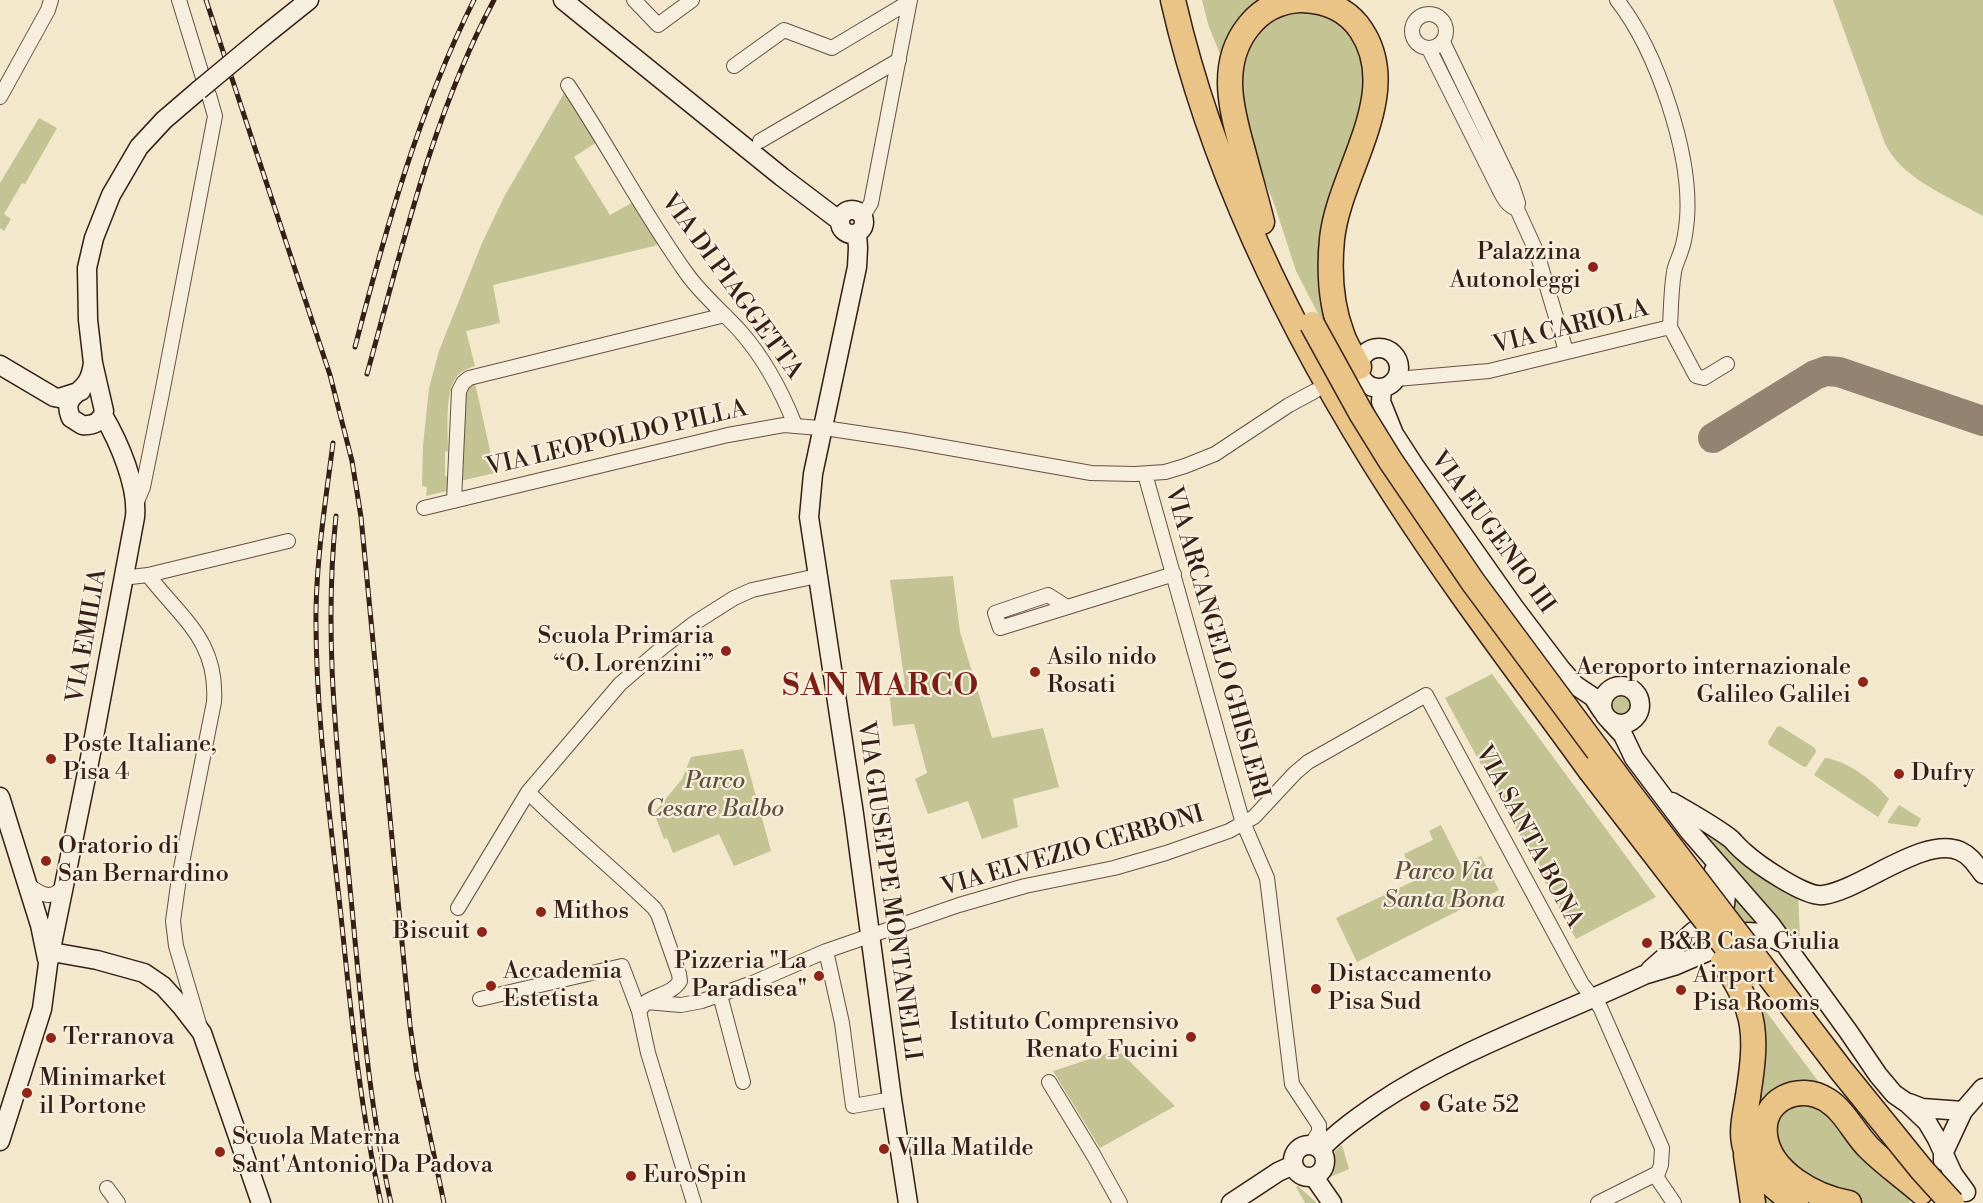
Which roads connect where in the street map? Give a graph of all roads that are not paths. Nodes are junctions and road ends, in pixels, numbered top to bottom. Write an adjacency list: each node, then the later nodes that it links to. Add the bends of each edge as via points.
1 (51, 0): 21 (street)
2 (179, 0): 20 (street, VIA EMILIA)
3 (309, 0): 20 (street, bridge)
4 (634, 0): 5 (street, via 658,25)
5 (692, 0)
6 (1173, 0): 28 (highway, via 1204,111 1233,190 1265,261)
7 (1188, 0): 24 (highway, via 1213,92)
8 (1301, 0): 24 (highway, via 1277,4 1257,16 1239,40 1231,66 1232,112); 33 (highway, via 1330,6 1354,20 1371,46 1376,68 1375,98 1339,207 1331,261 1338,321 1345,342)
9 (1335, 0): 33 (highway, via 1353,10 1366,24 1382,62 1380,109 1350,193 1338,260 1341,305)
10 (1432, 0): 14 (street)
11 (1617, 0): 27 (street, VIA CARIOLA, via 1653,61 1687,179 1686,231 1674,272)
12 (910, 1): 17 (street, VIA GIUSEPPE MONTANELLI); 18 (street, via 832,48 784,30)
13 (570, 6): 25 (street, via 840,221 845,232)
14 (1428, 14): 15 (street, via 1444,23); 16 (street, via 1417,19 1412,32 1416,43)
15 (1443, 42): 16 (street); 23 (street, via 1512,185)
16 (1429, 49): 23 (street, via 1503,197)
17 (899, 60): 22 (street); 25 (street, VIA GIUSEPPE MONTANELLI, via 871,203)
18 (734, 66)
19 (568, 85): 26 (street, VIA DI PIAGGETTA, via 669,249)
20 (204, 88): 30 (street, via 164,120 139,147 121,175 99,224 87,268); 45 (street, VIA EMILIA, via 215,116)
21 (0, 97)
22 (760, 141)
23 (1517, 209): 29 (street, via 1537,253)
24 (1262, 222): 28 (highway)
25 (860, 224): 42 (street, VIA GIUSEPPE MONTANELLI, via 857,267)
26 (725, 315): 41 (street, VIA DI PIAGGETTA, via 762,361); 47 (street, via 469,378 459,391)
27 (1670, 327): 29 (street, VIA CARIOLA); 31 (street, via 1696,376 1704,378)
28 (1306, 328): 61 (highway, via 1331,391 1405,511); 100 (highway, bridge, via 1473,582 1841,1070)
29 (1566, 351): 35 (street, VIA CARIOLA, via 1473,374)
30 (93, 363): 37 (street, via 89,380); 38 (street)
31 (1727, 363)
32 (0, 365): 37 (street, via 54,397)
33 (1365, 366): 35 (street, via 1371,387); 35 (street, via 1383,348 1391,351 1398,360); 43 (street, VIA EUGENIO III, via 1378,414)
34 (0, 378): 39 (street, via 54,411)
35 (1392, 379): 43 (street, VIA EUGENIO III, via 1381,402)
36 (1315, 391): 46 (street, VIA LEOPOLDO PILLA, via 1215,454 1176,469)
37 (78, 392): 38 (street, via 90,390); 39 (street, via 70,401)
38 (100, 397): 40 (street)
39 (70, 415): 40 (street, via 78,424 88,426)
40 (103, 415): 44 (street, VIA EMILIA)
41 (795, 425): 42 (street, VIA LEOPOLDO PILLA); 47 (street, VIA LEOPOLDO PILLA, via 728,435)
42 (822, 428): 46 (street, VIA LEOPOLDO PILLA, via 1091,473); 53 (street, VIA GIUSEPPE MONTANELLI, via 808,506)
43 (1394, 434): 56 (street, VIA EUGENIO III, via 1514,608)
44 (123, 457): 45 (street, via 134,465); 48 (street, VIA EMILIA)
45 (148, 458): 48 (street, VIA EMILIA)
46 (1145, 474): 51 (street, VIA ARCANGELO GHISLERI)
47 (454, 501): 49 (street, VIA LEOPOLDO PILLA)
48 (135, 506): 54 (street, VIA EMILIA)
49 (424, 508)
50 (288, 541): 52 (street)
51 (1174, 574): 55 (street); 66 (street, VIA ARCANGELO GHISLERI)
52 (148, 575): 54 (street); 85 (street, via 201,639 215,679 213,709 173,921 176,946)
53 (817, 576): 63 (street, via 742,594 693,624 620,684); 75 (street, VIA GIUSEPPE MONTANELLI)
54 (122, 578): 69 (street, VIA EMILIA)
55 (1067, 606)
56 (1553, 657): 57 (street, VIA EUGENIO III, via 1583,683); 59 (street, VIA EUGENIO III, via 1571,682 1593,697)
57 (1611, 688): 59 (street, via 1603,695 1601,704); 60 (street, via 1624,686 1636,693 1640,706)
58 (1426, 695): 66 (street, VIA ELVEZIO CERBONI, via 1302,766); 82 (street, VIA SANTA BONA)
59 (1606, 716): 60 (street, via 1623,724); 62 (street, VIA EUGENIO III, via 1623,735)
60 (1635, 718): 62 (street, VIA EUGENIO III, via 1633,738)
61 (1590, 770): 93 (highway, bridge, via 1654,872 1730,972 1746,1002 1754,1032 1754,1057); 100 (highway, bridge, via 1883,1148)
62 (1642, 770): 65 (street, VIA EUGENIO III)
63 (528, 792): 72 (street); 84 (street, via 654,908 680,976 673,990 656,995)
64 (0, 797): 70 (street)
65 (1663, 797): 67 (street, VIA EUGENIO III); 68 (street, via 1731,839 1782,878 1814,895 1829,894 1932,850 1964,853)
66 (1244, 824): 75 (street, VIA ELVEZIO CERBONI, via 1166,853 1024,886); 94 (street, VIA ARCANGELO GHISLERI, via 1267,878 1292,1081 1319,1125)
67 (1707, 852): 71 (street, via 1726,894); 78 (street, VIA EUGENIO III)
68 (1978, 866)
69 (65, 884): 70 (street, via 59,892 48,895); 79 (street, VIA EMILIA)
70 (28, 885): 79 (street)
71 (1725, 905)
72 (458, 908)
73 (1694, 931): 80 (street)
74 (1747, 932): 78 (street, via 1763,933)
75 (870, 935): 76 (street, VIA ELVEZIO CERBONI); 89 (street, VIA GIUSEPPE MONTANELLI)
76 (826, 951): 81 (street, VIA ELVEZIO CERBONI); 89 (street, via 853,1106)
77 (1709, 951): 80 (street)
78 (1790, 951): 90 (street, VIA EUGENIO III, via 1878,1075)
79 (50, 958): 85 (street, via 97,960 144,973 170,994); 92 (street, VIA EMILIA, via 39,1022)
80 (1644, 975): 82 (street)
81 (720, 995): 84 (street, VIA ELVEZIO CERBONI, via 681,1005); 86 (street)
82 (1593, 998): 94 (street, via 1430,1071); 97 (street, VIA SANTA BONA, via 1662,1148 1661,1165)
83 (480, 999): 84 (street, via 622,966)
84 (643, 1006): 103 (street, via 648,1053)
85 (202, 1033): 102 (street)
86 (743, 1082)
87 (1049, 1082): 105 (street)
88 (1983, 1088): 91 (street)
89 (892, 1099): 104 (street, VIA GIUSEPPE MONTANELLI)
90 (1907, 1103): 91 (street); 95 (street, VIA EUGENIO III, via 1927,1122)
91 (1963, 1111): 95 (street)
92 (0, 1141)
93 (1744, 1144): 110 (highway); 111 (highway, via 1750,1159 1770,1184)
94 (1316, 1147): 96 (street, via 1305,1145 1297,1150); 98 (street, via 1325,1164)
95 (1943, 1154): 100 (street); 100 (street, VIA EUGENIO III, via 1953,1174)
96 (1293, 1165): 98 (street, via 1304,1177); 106 (street)
97 (1655, 1175): 108 (street); 109 (street)
98 (1314, 1177): 107 (street)
99 (107, 1188): 101 (street)
100 (1947, 1198): 112 (highway, via 1868,1147 1827,1100 1808,1092 1778,1100 1768,1114 1765,1137 1779,1165 1807,1187)
101 (118, 1203)
102 (261, 1203)
103 (694, 1203)
104 (908, 1203)
105 (1120, 1203)
106 (1231, 1203)
107 (1332, 1203)
108 (1598, 1203)
109 (1674, 1203)
110 (1753, 1203)
111 (1796, 1203)
112 (1849, 1203)

